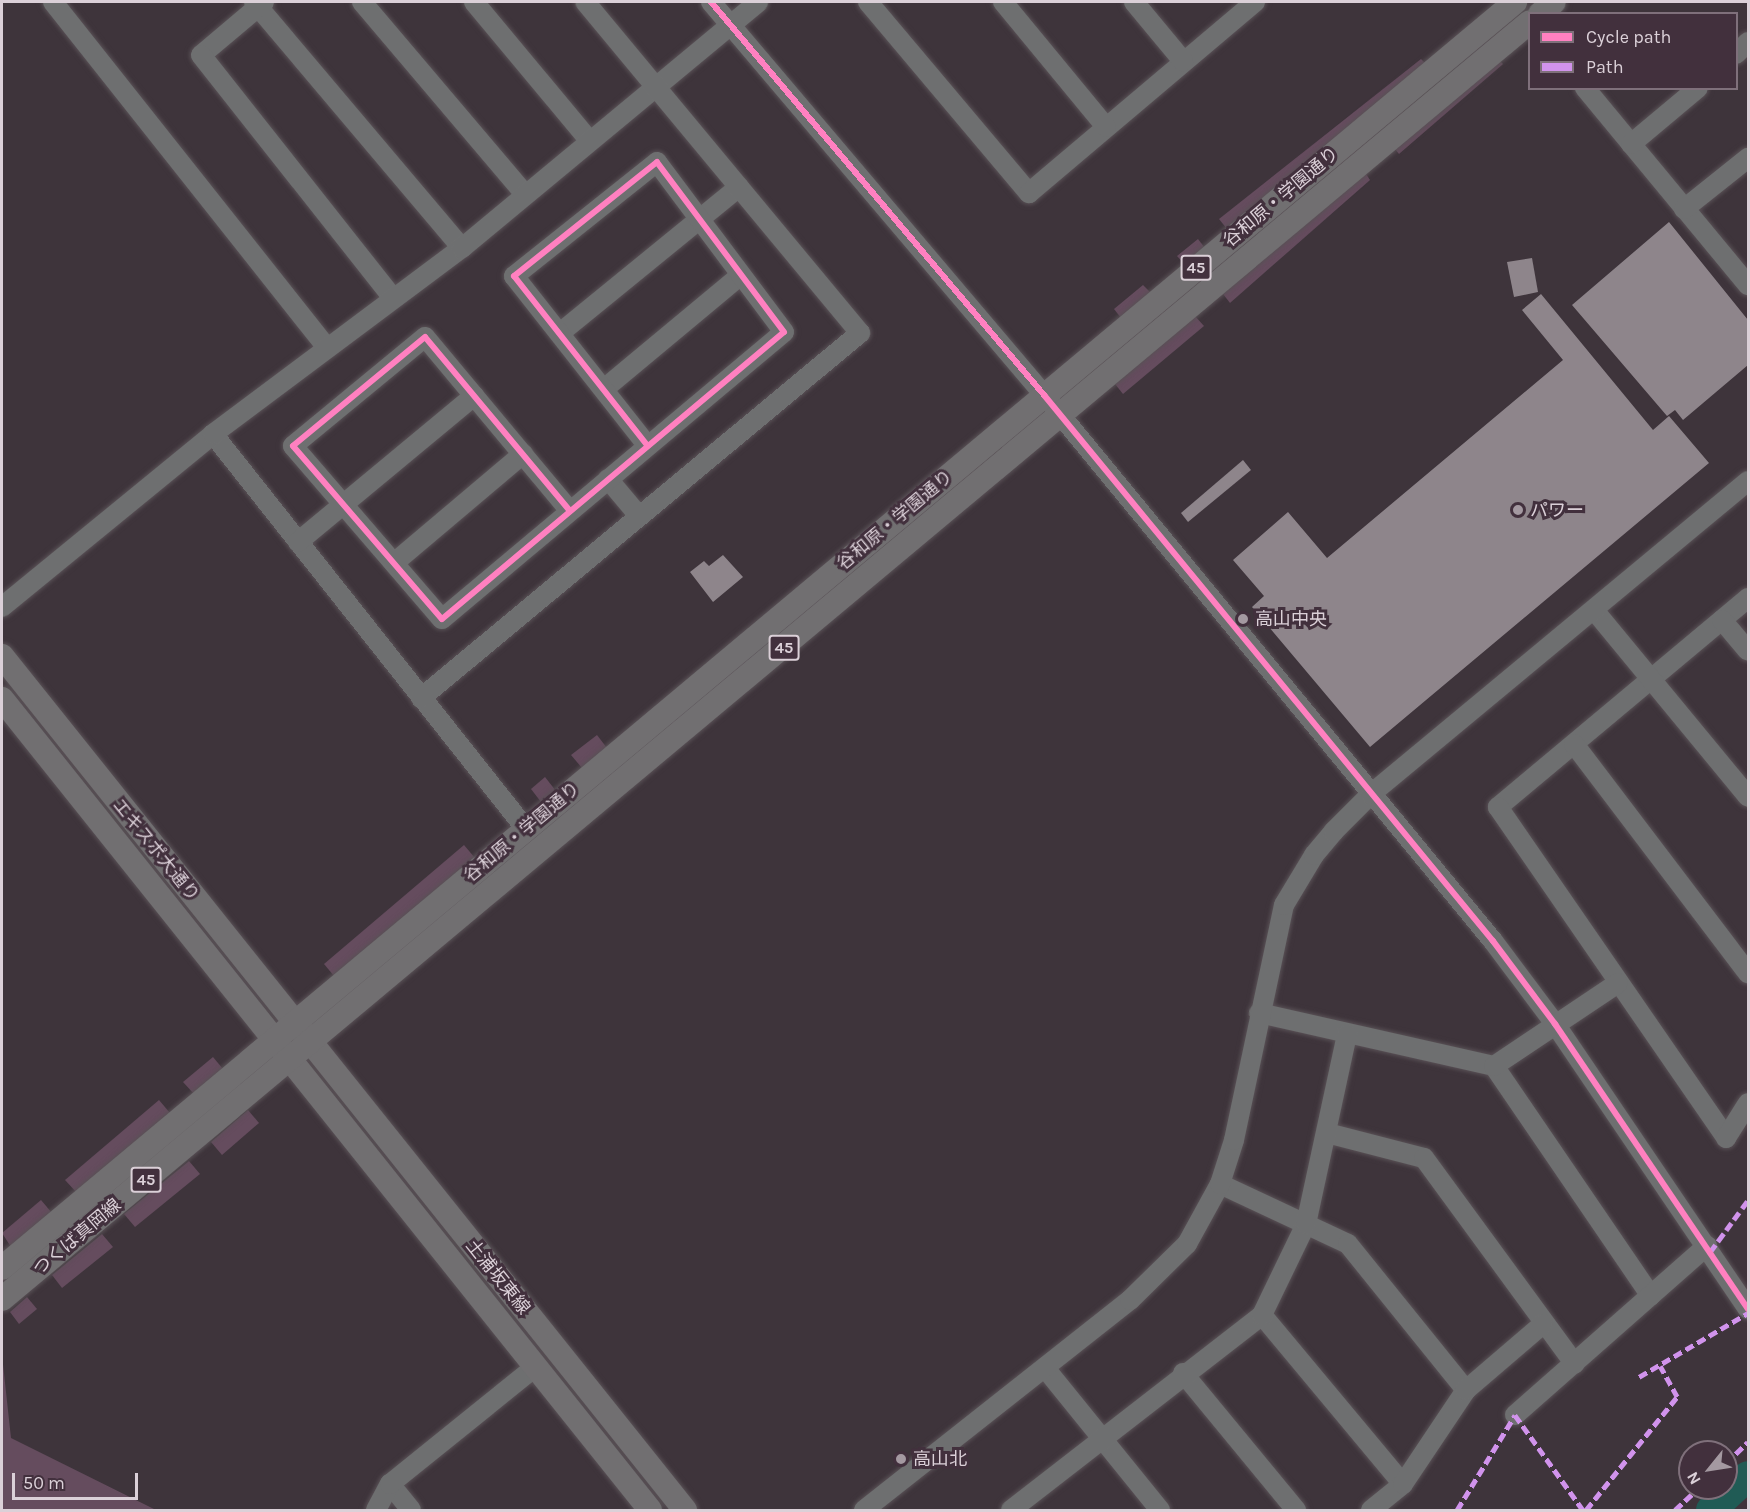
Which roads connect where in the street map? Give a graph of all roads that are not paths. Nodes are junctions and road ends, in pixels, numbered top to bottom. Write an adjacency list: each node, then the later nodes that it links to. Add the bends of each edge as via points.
1 (53, 2): 37 (street)
2 (362, 2): 29 (street)
3 (474, 2): 25 (street)
4 (585, 2): 21 (street)
5 (711, 2): 16 (street)
6 (758, 2): 16 (street)
7 (868, 2): 24 (street, via 1029,192)
8 (1003, 2): 24 (street)
9 (1134, 2): 20 (street)
10 (1255, 2): 20 (street)
11 (1515, 2): 15 (street); 39 (main road, 谷和原・学園通り / 45)
12 (1554, 2): 14 (main road)
13 (259, 3): 32 (street); 35 (street, via 201,55)
14 (1542, 12)
15 (1528, 19)
16 (730, 24): 21 (street); 39 (street)
17 (1528, 24): 41 (main road, 谷和原・学園通り / 45)
18 (1749, 42): 19 (street)
19 (1738, 53)
20 (1183, 61): 24 (street)
21 (655, 84): 25 (street); 28 (street)
22 (1587, 90): 26 (street)
23 (1696, 90): 26 (street)
24 (1106, 128)
25 (589, 140): 29 (street)
26 (1631, 144): 30 (street)
27 (1749, 158): 30 (street)
28 (739, 187): 31 (street); 49 (street, via 860,333)
29 (525, 194): 32 (street)
30 (1684, 209): 34 (street)
31 (699, 219): 33 (street); 36 (street); 36 (street, via 657,162 514,276)
32 (462, 248): 35 (street)
33 (741, 275): 38 (street); 43 (street, via 784,332)
34 (1749, 285)
35 (393, 298): 37 (street)
36 (560, 333): 38 (street)
37 (327, 348): 42 (street)
38 (604, 390): 43 (street)
39 (1044, 395): 41 (street); 64 (main road, 谷和原・学園通り / 45)
40 (474, 396): 44 (street); 47 (street); 47 (street, via 425,337 293,446)
41 (1060, 415): 62 (street); 72 (main road, 谷和原・学園通り / 45)
42 (213, 434): 50 (street); 53 (street)
43 (648, 446): 45 (street)
44 (523, 454): 48 (street); 51 (street)
45 (608, 479): 48 (street); 49 (street)
46 (1745, 492): 54 (street)
47 (343, 503): 50 (street); 51 (street)
48 (570, 511): 51 (street, via 442,619)
49 (639, 516): 59 (street)
50 (298, 542): 59 (street)
51 (394, 563)
52 (1749, 598): 55 (street)
53 (2, 607)
54 (1594, 610): 58 (street); 62 (street)
55 (1722, 620): 56 (street); 58 (street)
56 (1749, 651)
57 (2, 656): 68 (main road, エキスポ大通り)
58 (1651, 680): 61 (street); 63 (street)
59 (421, 698): 64 (street)
60 (2, 699): 71 (main road, エキスポ大通り)
61 (1574, 744): 65 (street); 66 (street, via 1498,807)
62 (1371, 794): 67 (street, via 1314,855 1284,904); 69 (street, via 1500,949)
63 (1749, 797)
64 (526, 829): 68 (main road, 谷和原・学園通り / 45)
65 (1749, 974)
66 (1618, 983): 69 (street); 75 (street, via 1726,1138)
67 (1259, 1013): 70 (street); 77 (street, via 1234,1140)
68 (294, 1024): 71 (main road, 谷和原・学園通り / 45); 72 (main road, エキスポ大通り)
69 (1555, 1024): 74 (street); 79 (street)
70 (1347, 1034): 74 (street); 76 (street)
71 (275, 1040): 73 (main road, エキスポ大通り); 80 (main road, つくば真岡線 / 45)
72 (311, 1045): 73 (main road, 谷和原・学園通り / 45); 99 (main road, 土浦坂東線)
73 (292, 1061): 82 (main road, つくば真岡線 / 45); 87 (main road, 土浦坂東線)
74 (1494, 1066): 81 (street)
75 (1749, 1103)
76 (1327, 1133): 78 (street); 85 (street, via 1424,1158)
77 (1220, 1184): 78 (street); 88 (street, via 1187,1244 1162,1272)
78 (1306, 1224): 84 (street); 90 (street, via 1348,1244)
79 (1707, 1246): 81 (street); 83 (street)
80 (2, 1268)
81 (1651, 1296): 86 (street)
82 (2, 1299)
83 (1749, 1309)
84 (1262, 1314): 89 (street); 94 (street)
85 (1543, 1324): 86 (street); 90 (street)
86 (1575, 1364): 91 (street)
87 (535, 1367): 93 (street); 98 (main road, 土浦坂東線)
88 (1045, 1368): 92 (street); 100 (street)
89 (1184, 1373): 92 (street); 102 (street)
90 (1466, 1390): 94 (street)
91 (1515, 1415)
92 (1101, 1438): 95 (street); 101 (street)
93 (390, 1484): 96 (street); 97 (street)
94 (1403, 1484): 103 (street)
95 (1022, 1507)
96 (376, 1510)
97 (411, 1510)
98 (650, 1510)
99 (685, 1510)
100 (864, 1510)
101 (1160, 1510)
102 (1296, 1510)
103 (1371, 1510)

